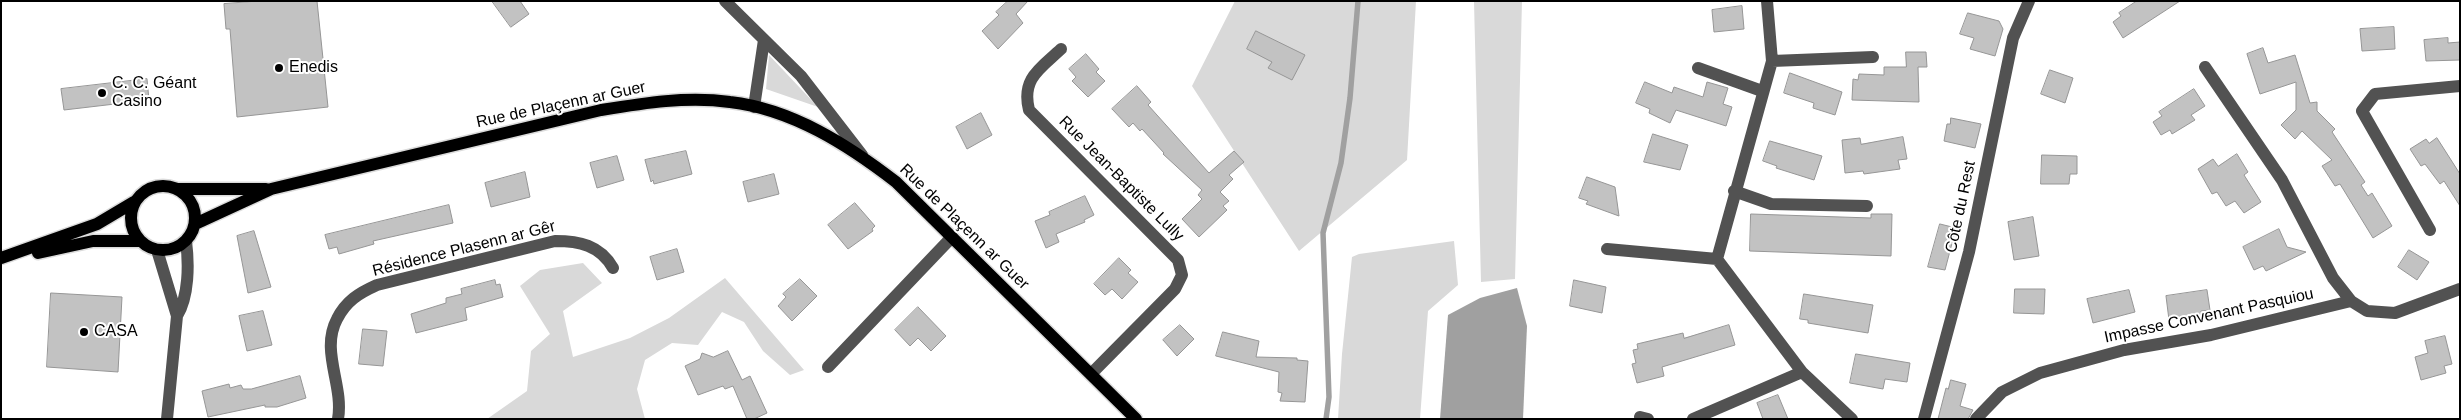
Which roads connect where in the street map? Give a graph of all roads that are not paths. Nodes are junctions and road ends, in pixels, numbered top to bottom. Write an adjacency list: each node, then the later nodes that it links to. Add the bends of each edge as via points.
1 (725, 1): 4 (street)
2 (1767, 1): 7 (street)
3 (2029, 1): 40 (street, Côte du Rest, via 2013,38 1969,252)
4 (764, 40): 12 (street); 13 (street, via 800,76)
5 (1062, 49): 34 (street, Rue Jean-Baptiste Lully, via 1030,79 1026,94 1029,110 1178,260 1182,275 1175,289)
6 (1873, 57): 7 (street)
7 (1772, 61): 11 (street)
8 (2205, 67): 30 (street, via 2282,180 2333,278)
9 (1698, 68): 11 (street)
10 (2460, 86): 20 (street, via 2375,94 2362,111)
11 (1762, 90): 16 (street)
12 (754, 107): 13 (main road, Rue de Plaçenn ar Guer, via 798,121); 15 (main road, Rue de Plaçenn ar Guer, via 692,100 656,101 601,110)
13 (862, 155): 21 (main road, Rue de Plaçenn ar Guer, via 896,182)
14 (178, 189): 15 (main road, Rue de Plaçenn ar Guer); 17 (main road, via 156,186 140,194); 19 (main road, via 192,204)
15 (270, 189): 19 (main road, Rue de Plaçenn ar Guer)
16 (1734, 191): 18 (street, via 1771,204); 26 (street)
17 (134, 202): 22 (main road, via 131,222); 27 (main road, via 97,224)
18 (1867, 206)
19 (195, 224): 23 (main road)
20 (2430, 230)
21 (952, 238): 32 (street); 34 (main road, Rue de Plaçenn ar Guer)
22 (140, 240): 24 (main road); 27 (main road, via 92,241)
23 (186, 241): 24 (main road, via 167,250); 31 (street, via 188,257 183,307)
24 (157, 250): 31 (street)
25 (1607, 250): 26 (street)
26 (1717, 258): 33 (street)
27 (1, 260)
28 (613, 268): 36 (street, Résidence Plasenn ar Gêr, via 596,248 572,241 554,241 365,290 353,297 332,328 329,343 337,388)
29 (2460, 288): 30 (street, via 2396,313 2368,311)
30 (2351, 301): 41 (street, Impasse Convenant Pasquiou, via 2212,335 2124,350 2040,373 2002,392)
31 (178, 316): 35 (street)
32 (828, 367)
33 (1802, 372): 38 (street); 39 (street)
34 (1091, 374): 37 (main road, Rue de Plaçenn ar Guer)
35 (167, 419)
36 (338, 419)
37 (1136, 419)
38 (1693, 419)
39 (1852, 419)
40 (1924, 419)
41 (1976, 419)

